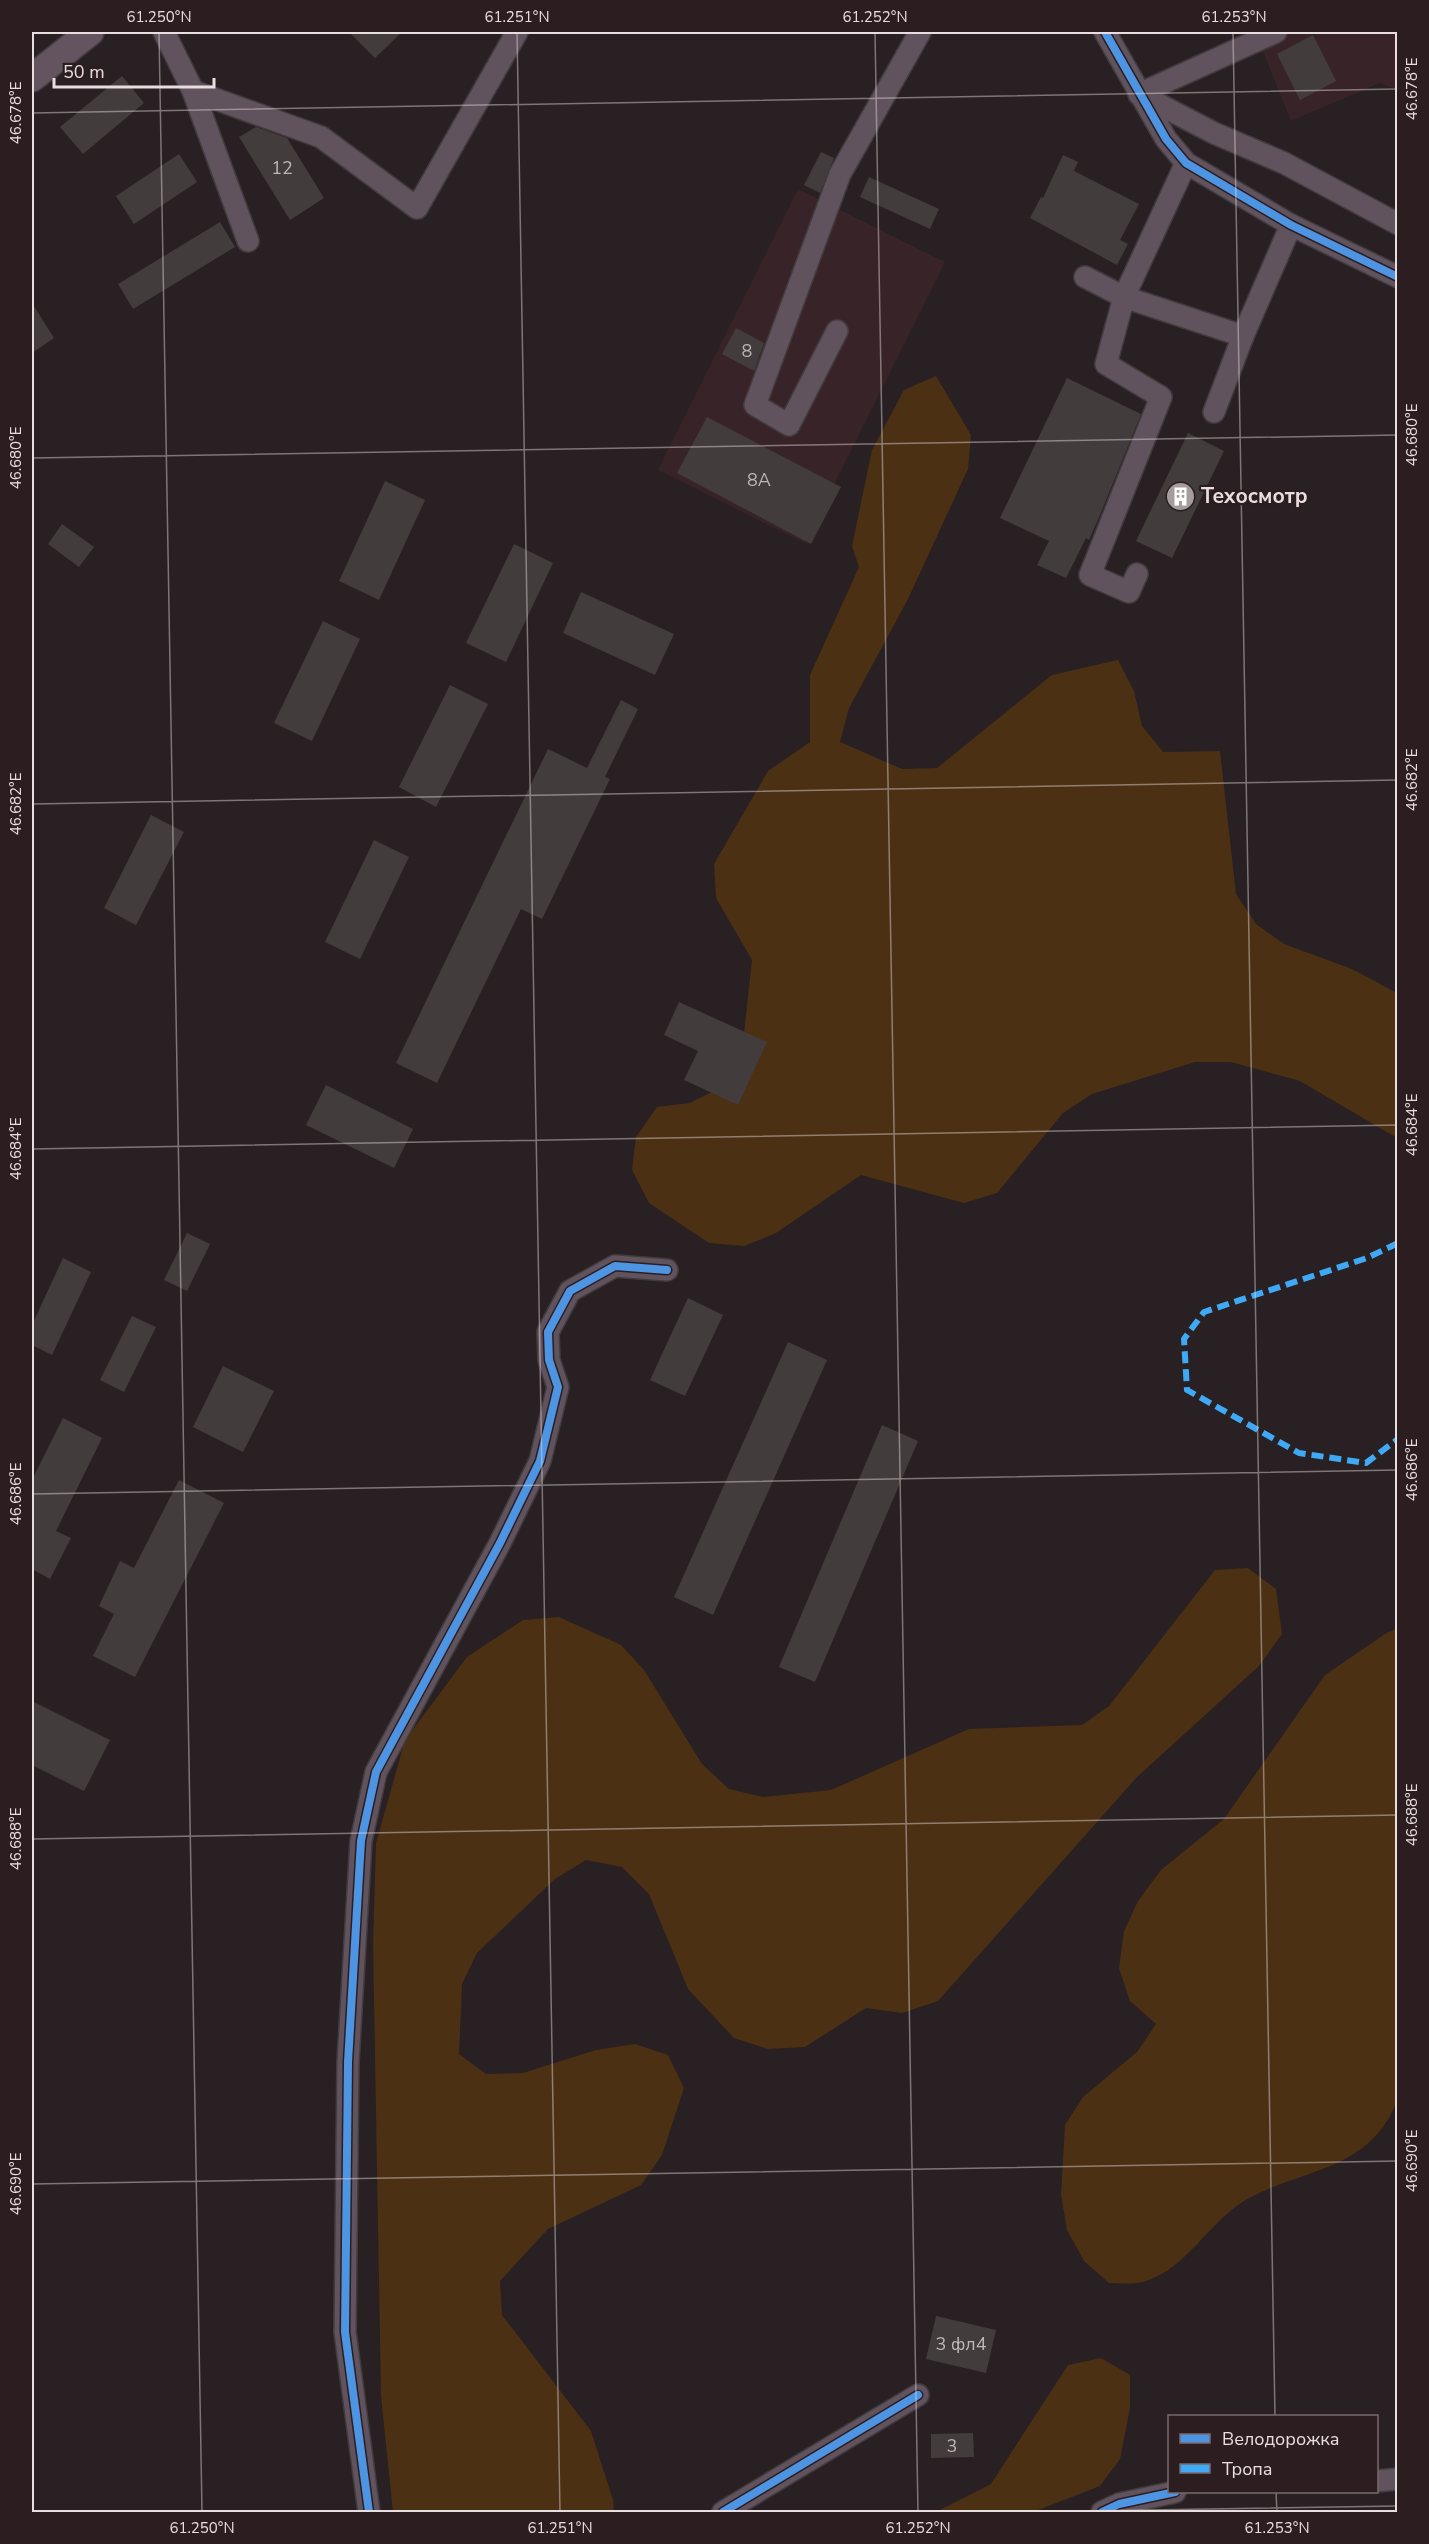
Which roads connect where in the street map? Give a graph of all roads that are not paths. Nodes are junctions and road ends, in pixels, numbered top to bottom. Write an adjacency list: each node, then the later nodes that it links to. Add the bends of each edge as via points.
1 (90, 32): 7 (main road)
2 (164, 32): 8 (street)
3 (517, 32): 8 (street, via 417,208 321,137)
4 (920, 32): 17 (street, via 840,174 755,405 789,425)
5 (1105, 32): 9 (street)
6 (1276, 32): 9 (street)
7 (32, 78)
8 (193, 91): 13 (street)
9 (1139, 94): 10 (street, via 1166,140); 11 (street)
10 (1186, 163): 12 (street); 16 (street)
11 (1398, 224)
12 (1291, 225): 15 (street); 18 (street)
13 (248, 241)
14 (1085, 277): 16 (street)
15 (1398, 277)
16 (1124, 297): 18 (street); 20 (street, via 1106,364 1161,397 1090,575 1129,592)
17 (837, 331)
18 (1243, 336): 19 (street)
19 (1214, 412)
20 (1137, 574)
21 (668, 1270): 26 (street, via 615,1266 570,1291 549,1332 549,1359 558,1387 540,1461 376,1772 361,1841 350,2039 345,2332)
22 (918, 2395): 27 (street)
23 (1398, 2479): 24 (street)
24 (1378, 2481)
25 (1171, 2493): 28 (street)
26 (369, 2512)
27 (723, 2512)
28 (1102, 2512)

